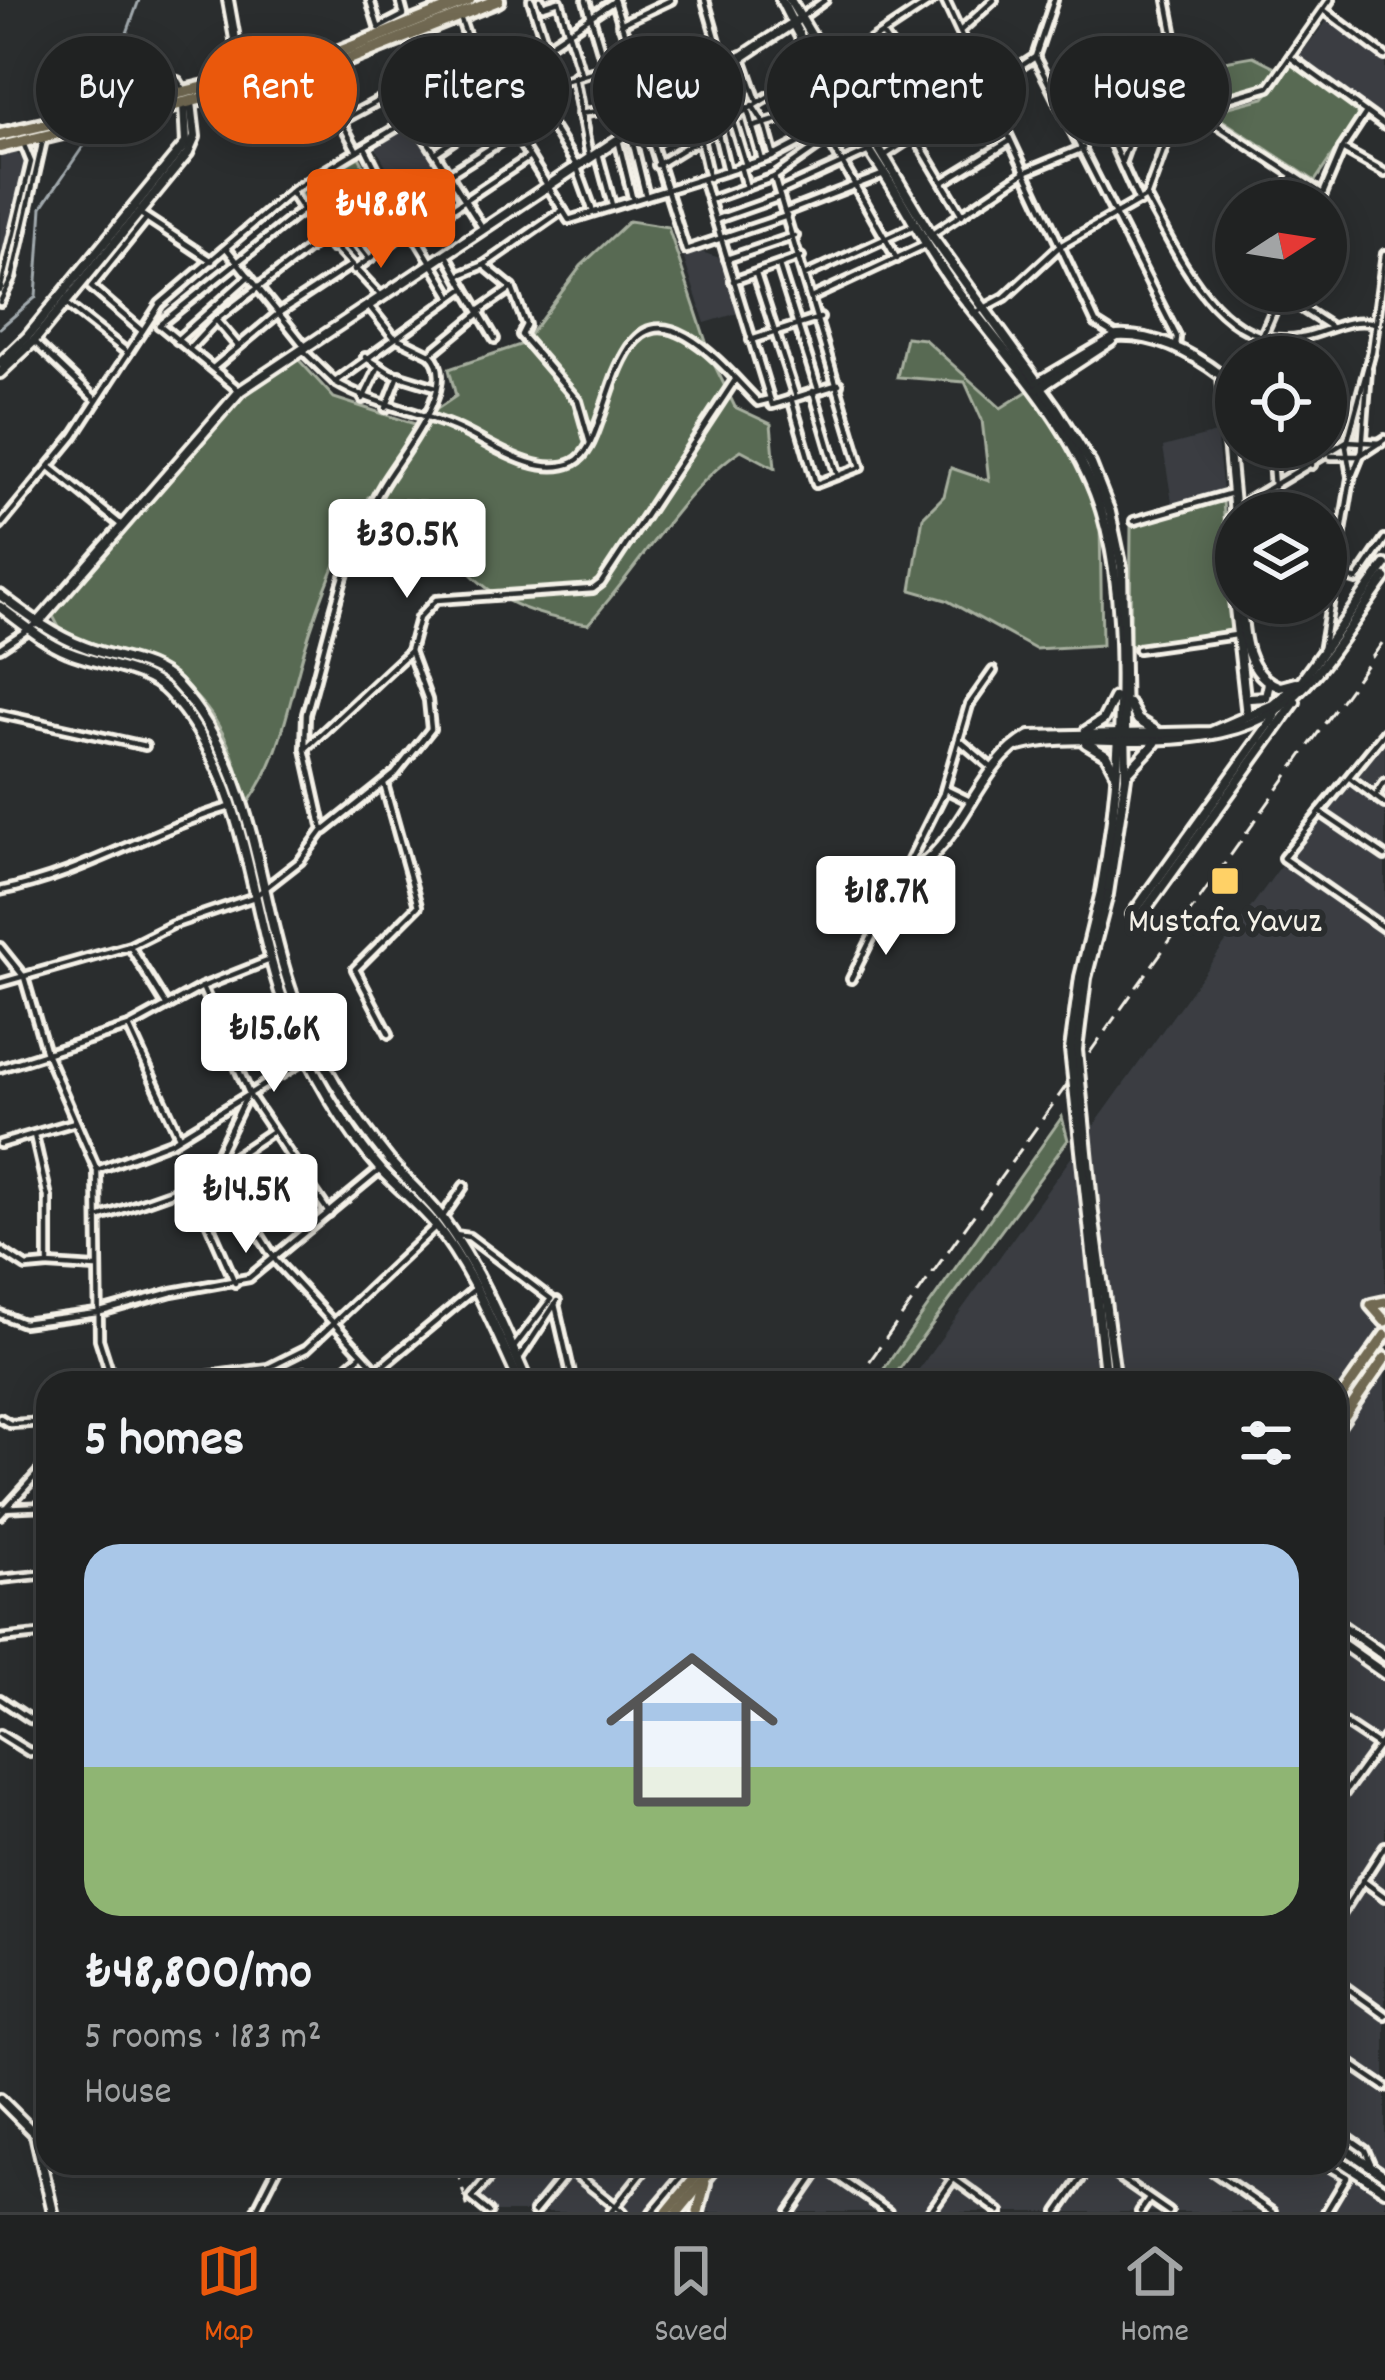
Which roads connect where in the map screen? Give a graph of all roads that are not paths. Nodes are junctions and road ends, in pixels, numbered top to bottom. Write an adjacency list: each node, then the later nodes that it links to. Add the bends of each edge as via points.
1 (227, 0): 30 (street)
2 (370, 0): 28 (street)
3 (401, 0): 28 (street, via 404,15)
4 (469, 0): 28 (highway)
5 (498, 0): 23 (highway)
6 (531, 0): 32 (street)
7 (540, 0): 26 (street, via 559,1)
8 (586, 0): 22 (street)
9 (671, 0): 25 (street)
10 (705, 0): 36 (street)
11 (781, 0): 24 (street)
12 (790, 0): 24 (street)
13 (825, 0): 24 (street)
14 (933, 0): 29 (street)
15 (945, 0): 27 (street)
16 (994, 0): 27 (street)
17 (1054, 0): 46 (street)
18 (1167, 0): 41 (street)
19 (1330, 0): 21 (street)
20 (614, 1): 22 (street); 25 (street)
21 (1324, 10): 45 (street); 47 (street)
22 (590, 15): 26 (street); 34 (street)
23 (460, 17): 31 (street); 44 (highway)
24 (796, 21): 37 (street); 38 (street); 43 (street)
25 (620, 24): 35 (street)
26 (568, 29): 33 (street); 51 (street)
27 (960, 31): 40 (street)
28 (380, 32): 42 (highway)
29 (882, 34): 39 (street)
30 (234, 36)
31 (466, 36)
32 (543, 36)
33 (559, 36)
34 (596, 36)
35 (623, 36)
36 (715, 36)
37 (803, 36)
38 (806, 36)
39 (878, 36)
40 (962, 36)
41 (1174, 36)
42 (357, 42)
43 (743, 54)
44 (357, 55)
45 (1385, 56)
46 (1035, 57): 48 (street); 103 (street)
47 (1290, 58): 58 (street, via 1262,92); 63 (street)
48 (1026, 63)
49 (743, 64): 60 (street)
50 (593, 70): 51 (street)
51 (578, 75): 52 (street); 64 (street)
52 (569, 78)
53 (175, 80): 57 (street)
54 (199, 94): 57 (highway)
55 (199, 96): 57 (highway)
56 (767, 96): 60 (street)
57 (186, 99): 59 (highway); 151 (street, via 194,143); 226 (street, via 186,142)
58 (1229, 100)
59 (175, 101)
60 (752, 105): 61 (street); 65 (street); 67 (street)
61 (743, 111)
62 (593, 112): 64 (street)
63 (1366, 112): 66 (street); 105 (street)
64 (580, 114): 108 (street)
65 (765, 125): 67 (street); 109 (street)
66 (1385, 126)
67 (753, 127): 112 (street)
68 (36, 129): 70 (highway)
69 (1229, 133): 123 (street)
70 (0, 135)
71 (36, 138): 73 (highway)
72 (381, 138): 104 (street)
73 (19, 142): 102 (highway); 184 (street, via 31,162)
74 (357, 143): 104 (street)
75 (42, 144): 184 (street)
76 (429, 144): 107 (street)
77 (447, 144): 107 (street)
78 (498, 144): 122 (street)
79 (519, 144): 111 (street)
80 (564, 144): 115 (street)
81 (608, 144): 108 (street)
82 (625, 144): 138 (street)
83 (628, 144): 136 (street)
84 (655, 144): 101 (street)
85 (694, 144): 116 (street)
86 (698, 144): 126 (street)
87 (720, 144): 118 (street)
88 (738, 144): 117 (street)
89 (796, 144): 109 (street)
90 (820, 144): 124 (street)
91 (831, 144): 114 (street)
92 (864, 144): 106 (street)
93 (876, 144): 110 (street)
94 (902, 144): 110 (street)
95 (919, 144): 130 (street)
96 (1005, 144): 130 (street)
97 (1011, 144): 119 (street)
98 (1114, 144): 113 (street)
99 (1128, 144): 113 (street)
100 (1165, 144): 139 (street)
101 (652, 146): 116 (street)
102 (0, 147)
103 (1082, 148): 119 (street); 152 (street)
104 (361, 149): 125 (street); 135 (street)
105 (1342, 149): 120 (street); 129 (street)
106 (869, 151): 114 (street); 121 (street)
107 (435, 153): 122 (street)
108 (593, 154): 115 (street); 143 (street)
109 (773, 154): 112 (street)
110 (884, 156): 164 (street)
111 (528, 158): 132 (street); 140 (street)
112 (762, 160): 117 (street)
113 (1122, 161): 142 (street)
114 (843, 164): 131 (street); 137 (street)
115 (577, 165): 132 (street); 145 (street)
116 (657, 165): 134 (street)
117 (743, 166): 118 (street); 133 (street)
118 (727, 172): 126 (street)
119 (1025, 172): 150 (street); 165 (street)
120 (1385, 173)
121 (884, 174): 131 (street); 155 (street)
122 (449, 176): 140 (street); 146 (street)
123 (1293, 176): 127 (street); 128 (street)
124 (774, 178): 133 (street); 137 (street)
125 (381, 179): 146 (street); 153 (street)
126 (706, 179): 134 (street); 141 (street)
127 (1290, 180)
128 (1298, 180)
129 (1328, 180)
130 (942, 183): 150 (street)
131 (854, 184): 149 (street); 163 (street)
132 (546, 185): 147 (street); 157 (street)
133 (746, 187): 141 (street)
134 (667, 188): 136 (street); 162 (street, via 686,250)
135 (291, 192): 148 (street); 167 (street)
136 (645, 194): 138 (street)
137 (780, 194): 144 (street); 149 (street)
138 (632, 197): 143 (street)
139 (1146, 197): 142 (street); 210 (street, via 1197,286 1235,322)
140 (464, 200): 157 (street); 158 (street)
141 (710, 200): 154 (street)
142 (1139, 202): 152 (street)
143 (612, 205): 145 (street)
144 (751, 207): 154 (street); 156 (street)
145 (592, 209): 147 (street, via 568,220)
146 (398, 210): 158 (street); 159 (street)
147 (563, 210): 177 (street)
148 (301, 211): 153 (street); 175 (street)
149 (786, 214): 156 (street); 160 (street)
150 (962, 215): 164 (street)
151 (142, 217): 174 (street); 194 (street); 208 (street, via 91,287)
152 (1113, 217): 165 (street); 221 (street)
153 (308, 218): 161 (street)
154 (716, 219): 162 (street)
155 (915, 225): 163 (street); 164 (street)
156 (756, 226): 162 (street)
157 (483, 229): 168 (street)
158 (410, 233): 171 (street); 176 (street)
159 (351, 236): 166 (street); 171 (street)
160 (795, 236): 170 (street); 173 (street)
161 (324, 237): 166 (street); 186 (street)
162 (720, 239): 173 (street)
163 (886, 239): 172 (street); 181 (street)
164 (929, 240): 172 (street); 197 (street)
165 (1060, 246): 197 (street); 212 (street, via 1096,322)
166 (332, 248): 179 (street)
167 (227, 250): 174 (street); 175 (street)
168 (446, 254): 176 (street); 183 (street)
169 (1385, 254): 204 (street)
170 (801, 257): 178 (street); 181 (street)
171 (369, 259): 179 (street)
172 (897, 259): 192 (street)
173 (727, 260): 185 (street)
174 (212, 261): 202 (street)
175 (237, 261): 182 (street); 205 (street)
176 (430, 265): 190 (street); 191 (street)
177 (484, 265): 183 (street); 188 (street)
178 (779, 266): 180 (street); 206 (street)
179 (352, 268): 190 (street); 198 (street)
180 (756, 274): 185 (street); 209 (street)
181 (806, 274): 192 (street)
182 (249, 276): 186 (street); 216 (street)
183 (459, 276): 187 (street)
184 (8, 278): 189 (street); 193 (street)
185 (733, 281): 217 (street)
186 (257, 286): 198 (street); 203 (street)
187 (465, 289): 191 (street); 196 (street)
188 (512, 289): 196 (street); 248 (street, via 526,325 521,335 578,401)
189 (0, 291)
190 (382, 297): 195 (street)
191 (452, 297): 211 (street)
192 (813, 297): 201 (street)
193 (0, 302)
194 (66, 303): 218 (street); 223 (street)
195 (369, 306): 211 (street); 220 (street)
196 (481, 311): 215 (street); 224 (street)
197 (981, 311): 237 (street)
198 (280, 312): 219 (street); 220 (street)
199 (1273, 312): 210 (street)
200 (1309, 312): 207 (street)
201 (820, 318): 206 (street); 235 (street)
202 (152, 319): 205 (street); 208 (street)
203 (216, 320): 219 (street); 222 (street)
204 (1376, 323): 207 (street); 229 (street)
205 (159, 325): 216 (street)
206 (797, 325): 209 (street); 238 (street)
207 (1331, 327): 214 (street)
208 (142, 332): 223 (street)
209 (775, 332): 217 (street); 240 (street)
210 (1263, 335): 213 (street)
211 (393, 336): 224 (street); 225 (street)
212 (1117, 336): 221 (street); 237 (street)
213 (1282, 336)
214 (1305, 336)
215 (495, 339)
216 (177, 340): 222 (street)
217 (751, 340): 242 (street)
218 (34, 341): 231 (street); 243 (street)
219 (238, 346): 228 (street)
220 (303, 346): 234 (street); 239 (street)
221 (1176, 347): 230 (street)
222 (189, 349): 228 (street)
223 (128, 352): 243 (street)
224 (430, 354): 236 (street)
225 (365, 358): 227 (street); 234 (street)
226 (0, 363)
227 (379, 366): 232 (street); 241 (street)
228 (212, 368): 239 (street)
229 (1368, 369): 246 (street); 249 (street)
230 (1215, 372)
231 (0, 373)
232 (399, 375): 236 (street); 244 (street)
233 (735, 380): 242 (street, via 758,402); 248 (street, via 695,340 661,327 646,331 617,369); 277 (street, via 602,583 436,600 419,618)
234 (334, 382): 241 (street)
235 (839, 384): 238 (street); 255 (street, via 861,467)
236 (436, 387): 245 (street)
237 (1036, 387): 282 (street, via 1103,515 1114,568); 284 (street, via 1090,464 1110,512 1121,568)
238 (816, 390): 240 (street); 255 (street)
239 (240, 391): 263 (street)
240 (794, 398): 242 (street, via 772,405); 255 (street, via 816,484)
241 (363, 399): 244 (street)
242 (770, 399)
243 (97, 400): 252 (street)
244 (386, 408): 245 (street)
245 (428, 417): 248 (street, via 540,464 569,464); 297 (street, via 375,498 306,714)
246 (1347, 441): 249 (street); 250 (street)
247 (1383, 441): 249 (street); 251 (street)
248 (590, 443)
249 (1362, 443): 251 (street)
250 (1348, 454): 251 (street); 256 (street)
251 (1359, 456): 256 (street)
252 (50, 467): 262 (street); 263 (street)
253 (1273, 468): 257 (street)
254 (1308, 468): 257 (street)
255 (838, 476)
256 (1351, 478): 260 (street)
257 (1274, 487): 258 (street)
258 (1265, 492)
259 (1215, 498): 261 (street)
260 (1347, 502)
261 (1134, 521)
262 (0, 526)
263 (123, 526): 273 (street)
264 (1385, 539): 266 (street, via 1357,580)
265 (1385, 565): 278 (street)
266 (1347, 577)
267 (1385, 578): 283 (street)
268 (0, 595): 273 (street)
269 (0, 607): 273 (street)
270 (1236, 624): 274 (street)
271 (1244, 624): 281 (street, via 1247,652)
272 (1327, 624): 278 (street)
273 (34, 626): 275 (street); 307 (street, via 69,653 167,691); 312 (street, via 173,680 234,782)
274 (1236, 635): 276 (street); 285 (street)
275 (0, 648)
276 (1138, 650)
277 (410, 651): 297 (street); 302 (street, via 431,729)
278 (1322, 654): 280 (street)
279 (993, 671): 294 (street, via 969,705)
280 (1302, 680): 281 (street); 283 (street)
281 (1269, 683): 285 (street, via 1266,697)
282 (1117, 685): 291 (street, via 1103,719); 292 (street)
283 (1297, 692): 286 (street); 288 (street); 296 (street, via 1138,920 1132,915)
284 (1125, 695): 292 (street); 293 (street, via 1138,720)
285 (1248, 697): 288 (street)
286 (1277, 712): 289 (street); 296 (street)
287 (0, 714): 295 (street)
288 (1247, 716): 293 (street, via 1210,732)
289 (1244, 728): 293 (street, via 1212,739); 296 (street)
290 (1385, 732): 300 (street)
291 (1079, 737): 292 (street); 298 (street, via 1012,748); 299 (street)
292 (1121, 737): 293 (street); 299 (street)
293 (1162, 737): 299 (street)
294 (958, 740): 298 (street); 303 (street)
295 (145, 746)
296 (1255, 746)
297 (305, 749): 309 (street)
298 (995, 771): 305 (street)
299 (1122, 777): 341 (street, bridge, via 1077,1050)
300 (1352, 779): 304 (street); 308 (street)
301 (1385, 782): 304 (street)
302 (384, 784): 309 (street); 325 (street, via 418,906 355,969)
303 (945, 789): 305 (street); 311 (street)
304 (1375, 797): 306 (street)
305 (974, 802): 311 (street, via 941,852)
306 (1385, 803)
307 (232, 807): 313 (street, via 177,823 51,881); 314 (street)
308 (1320, 812): 310 (street); 315 (street, via 1283,858)
309 (322, 833): 312 (street)
310 (1385, 856)
311 (904, 877): 320 (street)
312 (265, 886): 314 (street); 344 (street, via 279,956 317,1052)
313 (0, 891)
314 (254, 897): 317 (street); 318 (street)
315 (1385, 929)
316 (0, 946): 319 (street)
317 (130, 946): 319 (street); 323 (street)
318 (270, 960): 322 (street); 327 (street)
319 (24, 977): 321 (street); 326 (street)
320 (851, 979)
321 (0, 983)
322 (202, 987): 323 (street); 329 (street)
323 (166, 1005): 324 (street)
324 (129, 1027): 326 (street); 333 (street)
325 (388, 1034)
326 (46, 1053): 328 (street); 330 (street)
327 (308, 1058): 329 (street); 336 (street)
328 (0, 1068)
329 (249, 1092): 331 (street); 333 (street); 337 (street)
330 (75, 1122): 332 (street); 335 (street)
331 (271, 1132): 337 (street); 340 (street)
332 (34, 1135): 334 (street); 348 (street, via 48,1197)
333 (179, 1136): 335 (street)
334 (0, 1144)
335 (97, 1169): 342 (street)
336 (381, 1169): 340 (street); 344 (street)
337 (208, 1173): 338 (street)
338 (192, 1185): 342 (street); 350 (street)
339 (464, 1186): 344 (street)
340 (329, 1213): 347 (street)
341 (1091, 1214): 369 (street); 370 (street)
342 (101, 1217): 349 (street)
343 (250, 1220): 347 (street)
344 (439, 1222): 345 (street); 351 (street); 356 (street)
345 (454, 1234): 358 (street); 358 (street, via 551,1299)
346 (1, 1252): 348 (street, via 26,1267)
347 (276, 1261): 350 (street); 356 (street)
348 (48, 1265): 349 (street)
349 (97, 1268): 353 (street)
350 (236, 1283): 353 (street)
351 (476, 1288): 365 (street); 366 (street)
352 (1385, 1302): 355 (main road, via 1371,1305)
353 (97, 1313): 354 (street, via 23,1323); 362 (street)
354 (0, 1314)
355 (1385, 1322)
356 (333, 1324): 359 (street); 363 (street, via 305,1349)
357 (1385, 1335): 371 (main road)
358 (513, 1349): 361 (street)
359 (360, 1356): 364 (street); 365 (street)
360 (1385, 1358): 372 (main road)
361 (518, 1360): 367 (street); 368 (street, via 556,1302)
362 (110, 1371)
363 (245, 1371)
364 (343, 1371)
365 (376, 1371)
366 (515, 1371)
367 (519, 1371)
368 (570, 1371)
369 (1105, 1371)
370 (1114, 1371)
371 (1347, 1389)
372 (1347, 1413)
373 (0, 1418): 374 (street)
374 (36, 1423)
375 (36, 1480): 377 (street)
376 (36, 1507): 377 (street)
377 (1, 1511)
378 (36, 1575): 379 (street)
379 (0, 1579)
380 (1347, 1630): 384 (street)
381 (36, 1635): 382 (street)
382 (0, 1639)
383 (1347, 1648): 385 (street)
384 (1385, 1656)
385 (1385, 1674)
386 (0, 1699): 387 (street)
387 (36, 1721)
388 (1347, 1725): 391 (street)
389 (0, 1734): 392 (street)
390 (1385, 1737): 391 (street)
391 (1382, 1748): 393 (street)
392 (36, 1751)
393 (1347, 1790)
394 (1385, 1846): 395 (street)
395 (1362, 1880): 396 (street); 397 (street)
396 (1385, 1897)
397 (1347, 1904)
398 (1347, 1988): 399 (street)
399 (1385, 2015)
400 (1347, 2060): 401 (street)
401 (1384, 2083)
402 (0, 2099): 404 (street)
403 (1347, 2137): 407 (street)
404 (36, 2138)
405 (1347, 2150): 407 (street)
406 (1347, 2165): 426 (street)
407 (1372, 2168): 424 (street)
408 (44, 2175): 430 (street)
409 (274, 2175): 431 (street)
410 (491, 2175): 432 (street, via 472,2198)
411 (565, 2175): 433 (street)
412 (575, 2175): 428 (street)
413 (641, 2175): 428 (street)
414 (683, 2175): 435 (street)
415 (704, 2175): 429 (main road)
416 (709, 2175): 436 (main road)
417 (815, 2175): 437 (street)
418 (837, 2175): 438 (street)
419 (950, 2175): 425 (street)
420 (1086, 2175): 441 (street)
421 (1113, 2175): 427 (street)
422 (1218, 2175): 444 (street)
423 (1343, 2175): 445 (street)
424 (1385, 2176)
425 (954, 2178): 439 (street); 440 (street)
426 (1385, 2190)
427 (1149, 2199): 442 (street); 443 (street)
428 (614, 2209): 434 (street)
429 (675, 2211)
430 (53, 2212)
431 (255, 2212)
432 (489, 2212)
433 (534, 2212)
434 (622, 2212)
435 (652, 2212)
436 (698, 2212)
437 (790, 2212)
438 (888, 2212)
439 (930, 2212)
440 (1000, 2212)
441 (1058, 2212)
442 (1139, 2212)
443 (1169, 2212)
444 (1272, 2212)
445 (1326, 2212)

